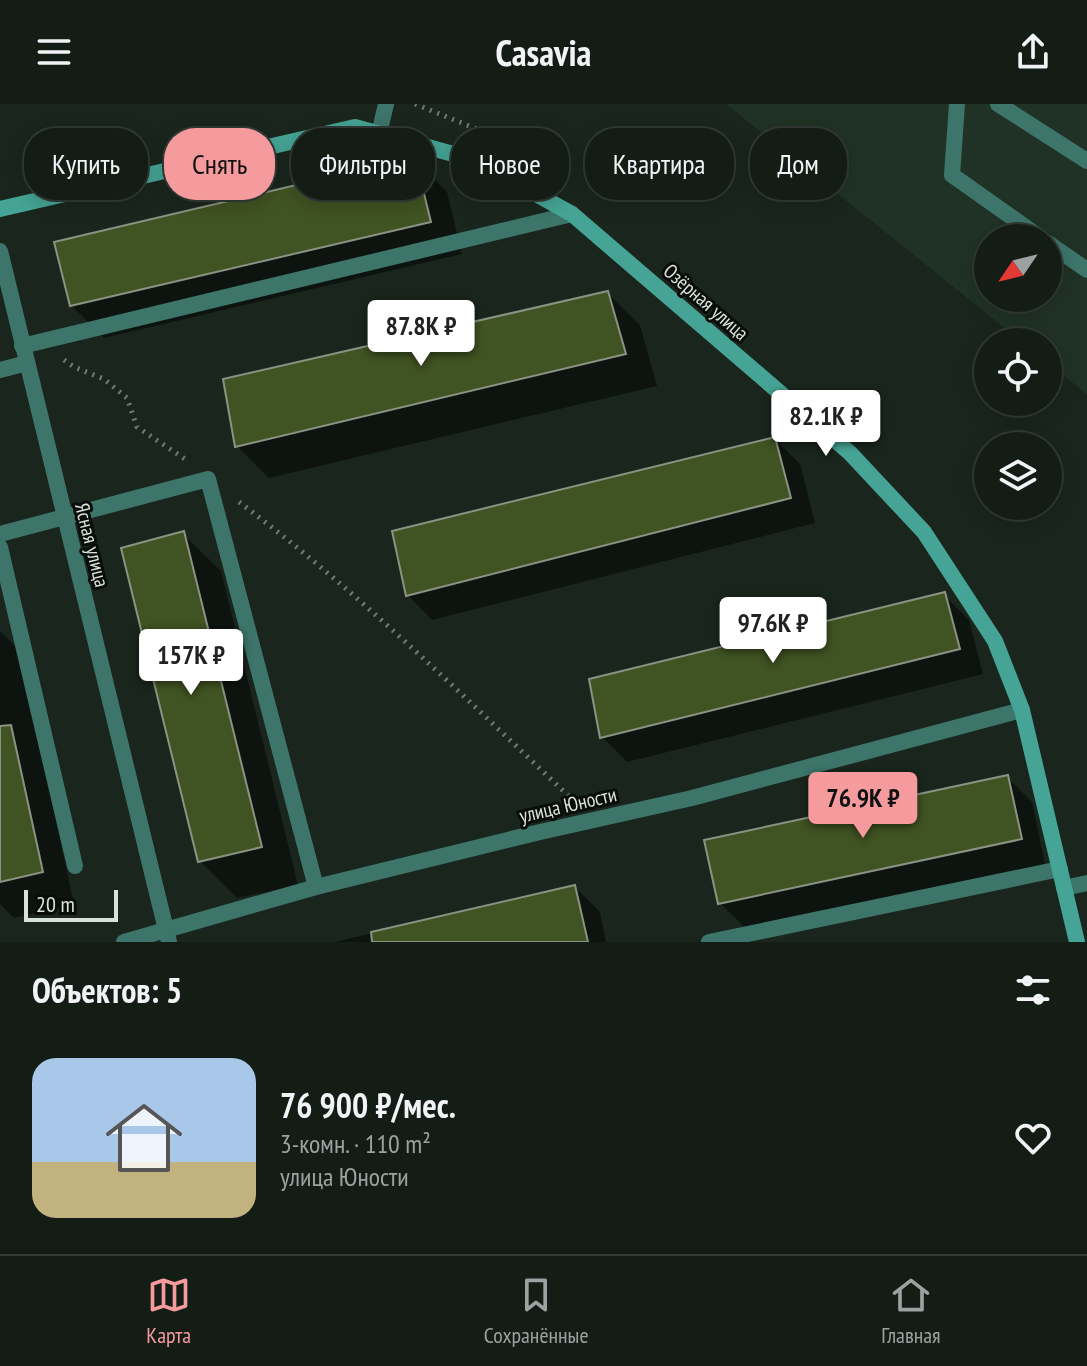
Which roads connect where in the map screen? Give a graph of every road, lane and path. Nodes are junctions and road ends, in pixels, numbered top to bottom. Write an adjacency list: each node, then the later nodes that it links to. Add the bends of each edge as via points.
1 (386, 104): 4 (street)
2 (957, 104): 10 (street, via 952,175)
3 (998, 104): 7 (street)
4 (380, 128)
5 (291, 142): 8 (street, Озёрная улица)
6 (435, 149): 9 (street, Озёрная улица, via 475,160)
7 (1087, 161)
8 (0, 209)
9 (572, 214): 14 (street); 22 (street, Озёрная улица, via 850,453 924,532 995,641)
10 (1021, 224)
11 (0, 251): 15 (street, Ясная улица)
12 (1062, 253): 13 (street)
13 (1087, 270)
14 (42, 342): 15 (street); 18 (path, via 74,367 104,379 127,398 137,427)
15 (22, 346): 16 (street, Ясная улица)
16 (27, 363): 17 (street); 19 (street, Ясная улица)
17 (0, 370)
18 (208, 479): 19 (street); 23 (path, via 368,607); 27 (street)
19 (65, 518): 20 (street); 29 (street, Ясная улица)
20 (0, 534)
21 (0, 547): 24 (street)
22 (1022, 710): 23 (street, улица Юности); 25 (street, Озёрная улица)
23 (594, 820): 27 (street, улица Юности)
24 (75, 866)
25 (1060, 869): 28 (street, Озёрная улица); 31 (street)
26 (1087, 883): 28 (street)
27 (316, 887): 29 (street, улица Юности)
28 (1064, 888): 32 (street, Озёрная улица)
29 (168, 936): 30 (street, улица Юности)
30 (124, 942)
31 (709, 942)
32 (1077, 942)

